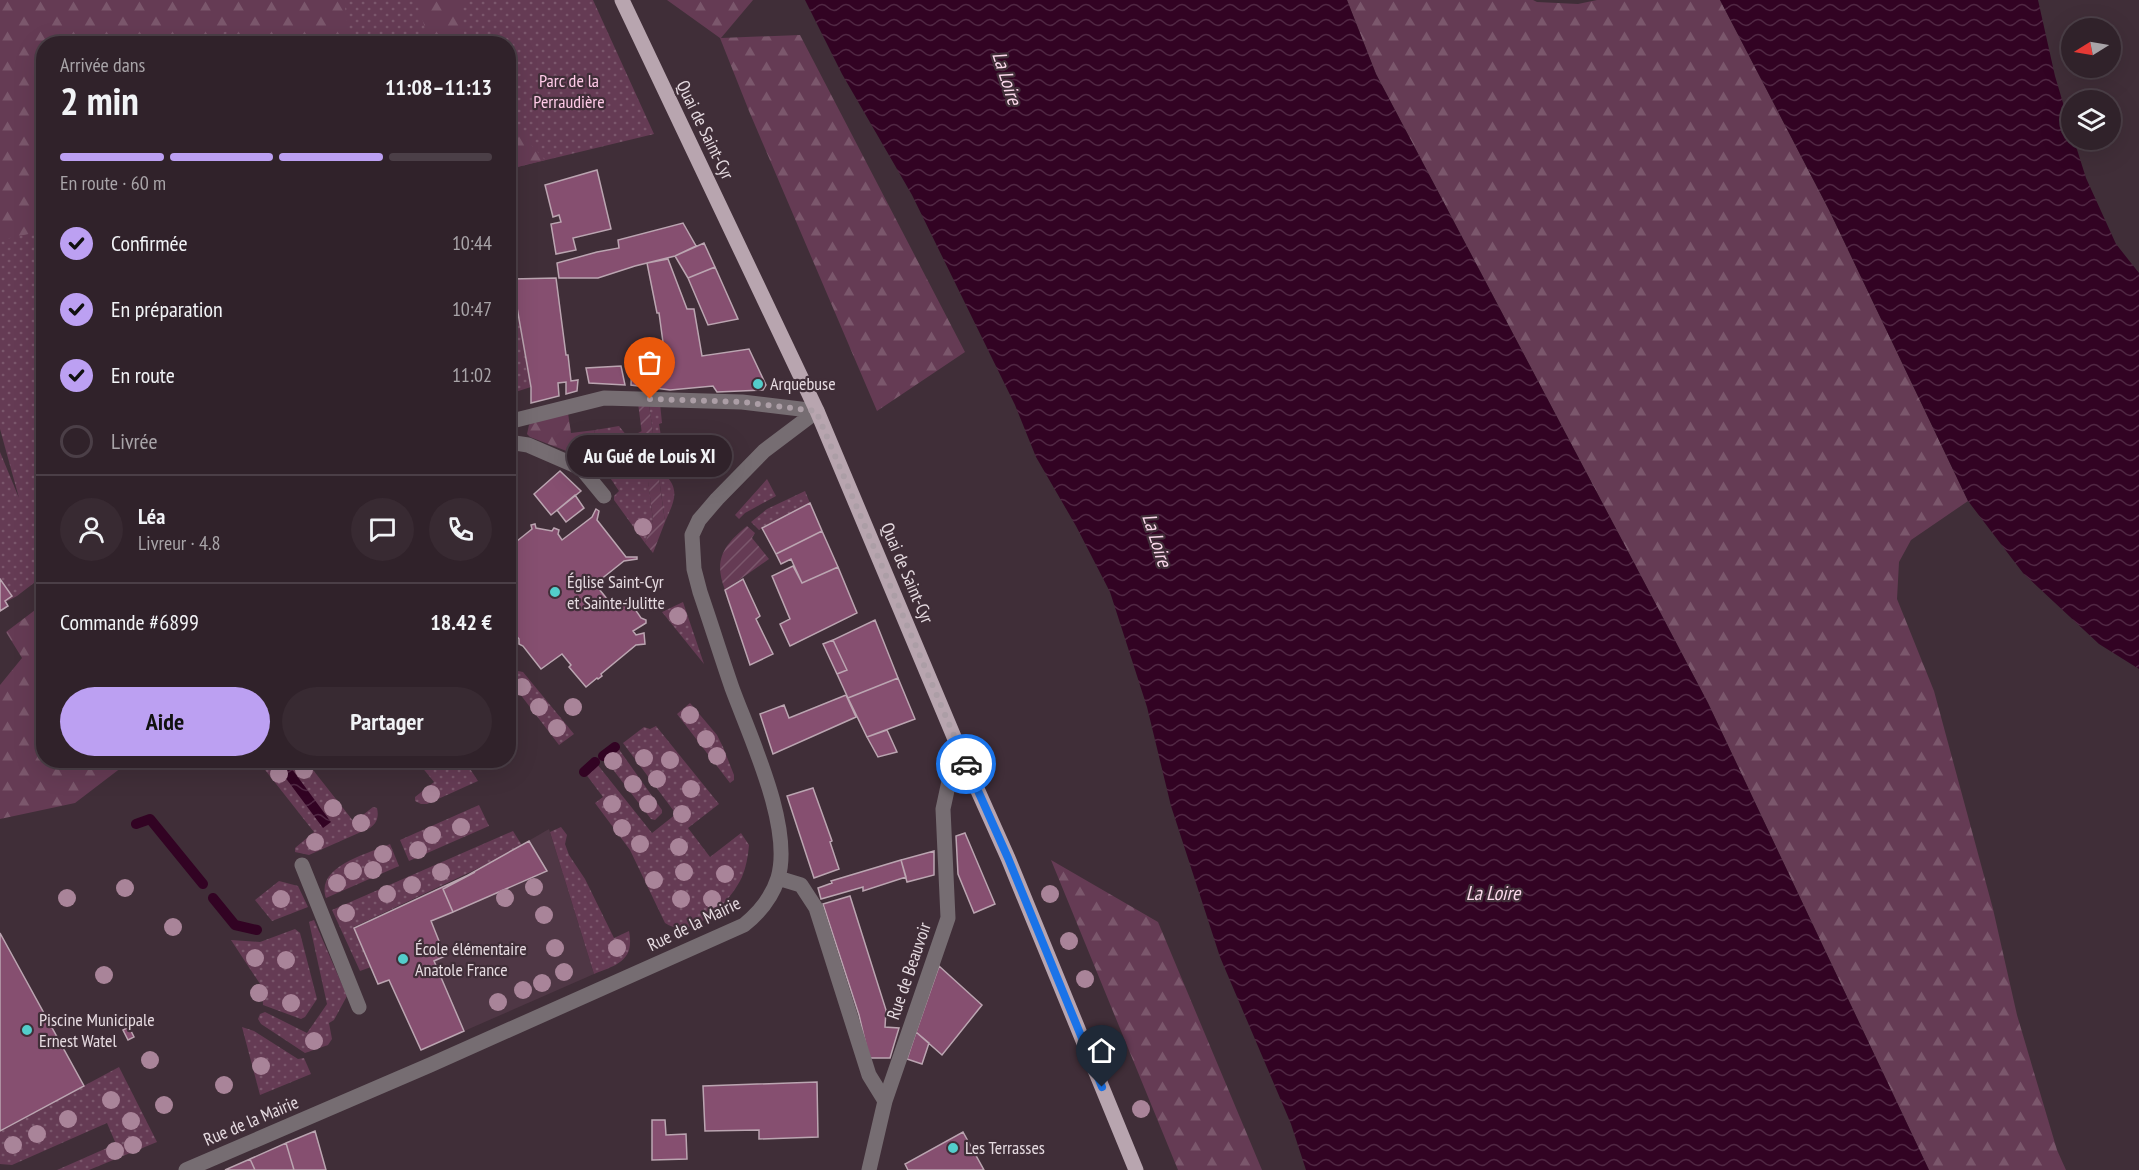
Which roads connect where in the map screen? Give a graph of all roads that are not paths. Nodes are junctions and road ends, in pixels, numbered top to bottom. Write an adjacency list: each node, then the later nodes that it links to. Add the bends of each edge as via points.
1 (622, 0): 2 (main road, Quai de Saint-Cyr)
2 (816, 411): 3 (street, via 742,402 604,398); 6 (main road, Quai de Saint-Cyr); 8 (street, Rue de la Mairie, via 764,451 717,499 692,535 700,592 773,804 780,843)
3 (516, 420)
4 (516, 443): 5 (street, via 581,468)
5 (604, 496)
6 (957, 744): 10 (street, Rue de Beauvoir, via 944,809 948,918); 13 (main road, Quai de Saint-Cyr)
7 (302, 865): 9 (street)
8 (778, 878): 10 (street, via 801,885 816,908 869,1075); 11 (street, Rue de la Mairie, via 763,908 744,926)
9 (359, 1007)
10 (885, 1101): 12 (street, Rue de Beauvoir)
11 (186, 1170)
12 (869, 1170)
13 (1136, 1170)

